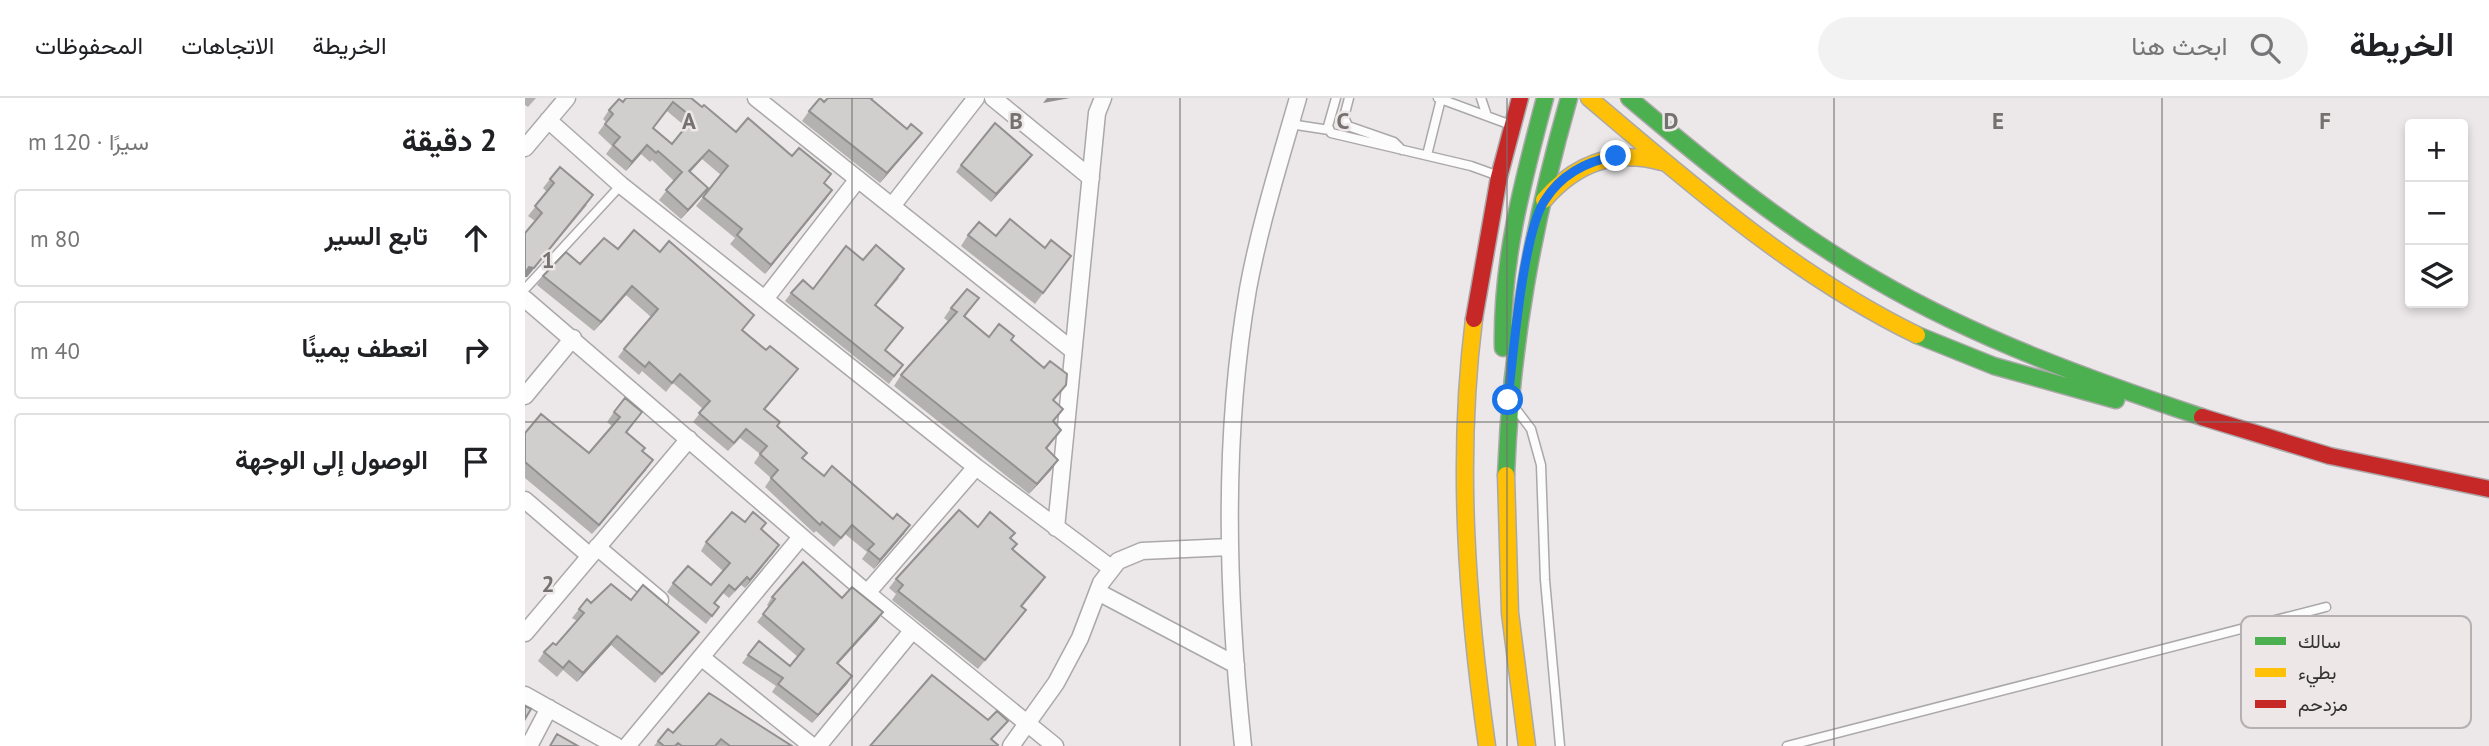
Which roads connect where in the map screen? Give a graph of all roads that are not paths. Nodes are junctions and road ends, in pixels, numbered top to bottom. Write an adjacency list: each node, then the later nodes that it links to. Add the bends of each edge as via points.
1 (567, 98): 20 (street)
2 (756, 98): 18 (street)
3 (976, 98): 33 (street)
4 (993, 98): 30 (street)
5 (1103, 98): 30 (street, via 1097,113)
6 (1298, 98): 22 (street)
7 (1336, 98): 24 (lane)
8 (1349, 98): 26 (lane, via 1344,117 1347,126 1394,142)
9 (1440, 98): 19 (lane); 27 (lane)
10 (1481, 98): 19 (lane)
11 (1507, 98): 23 (street)
12 (1520, 98): 23 (street)
13 (1545, 98): 41 (street, via 1515,210 1504,273 1502,337)
14 (1569, 98): 34 (street)
15 (1589, 98): 28 (street)
16 (1629, 98): 21 (street)
17 (1645, 98): 21 (street)
18 (774, 103): 31 (street)
19 (1487, 116): 23 (lane)
20 (548, 120): 25 (street); 32 (street)
21 (1655, 121): 42 (street, via 1811,240 1910,299 2036,355)
22 (1290, 124): 24 (lane); 49 (street, via 1260,232 1240,343)
23 (1511, 125): 29 (street)
24 (1329, 130): 26 (lane)
25 (525, 148)
26 (1402, 150): 27 (lane)
27 (1427, 155): 29 (lane)
28 (1667, 164): 34 (street, via 1627,156 1595,161 1563,179); 42 (street, via 1788,258 1922,339 2013,372 2175,417)
29 (1498, 176): 73 (street, via 1476,299 1467,466 1470,592)
30 (1091, 178): 39 (street)
31 (858, 179): 33 (street); 37 (street)
32 (621, 185): 35 (lane); 37 (street)
33 (892, 206): 39 (street)
34 (1537, 212): 41 (street)
35 (525, 289)
36 (525, 299): 38 (street)
37 (765, 299): 44 (street)
38 (573, 338): 40 (street); 43 (street)
39 (1071, 349): 47 (street)
40 (525, 396)
41 (1508, 400): 74 (street, via 1504,560); 75 (lane, via 1531,429 1541,465 1545,580)
42 (2238, 429): 45 (street, via 2368,466)
43 (689, 439): 48 (street); 50 (street)
44 (976, 467): 47 (street); 53 (street)
45 (2489, 489)
46 (525, 500): 50 (street)
47 (1056, 527): 51 (street)
48 (801, 537): 53 (street); 60 (street, via 707,639)
49 (1229, 547): 51 (street, via 1142,551); 61 (street)
50 (594, 551): 55 (street); 59 (street)
51 (1111, 568): 52 (street)
52 (1098, 592): 61 (street); 64 (street, via 1069,661)
53 (867, 593): 58 (street)
54 (2326, 607): 56 (lane)
55 (671, 609)
56 (2291, 616)
57 (2241, 629): 76 (lane)
58 (912, 631): 64 (street); 69 (street)
59 (525, 633)
60 (701, 657): 67 (street); 68 (street)
61 (1236, 665): 72 (street)
62 (525, 695): 63 (street)
63 (549, 708): 65 (street); 66 (street)
64 (1029, 725): 70 (street); 71 (street)
65 (529, 746)
66 (616, 746)
67 (627, 746)
68 (812, 746)
69 (818, 746)
70 (1011, 746)
71 (1055, 746)
72 (1243, 746)
73 (1487, 746)
74 (1527, 746)
75 (1560, 746)
76 (1787, 746)

